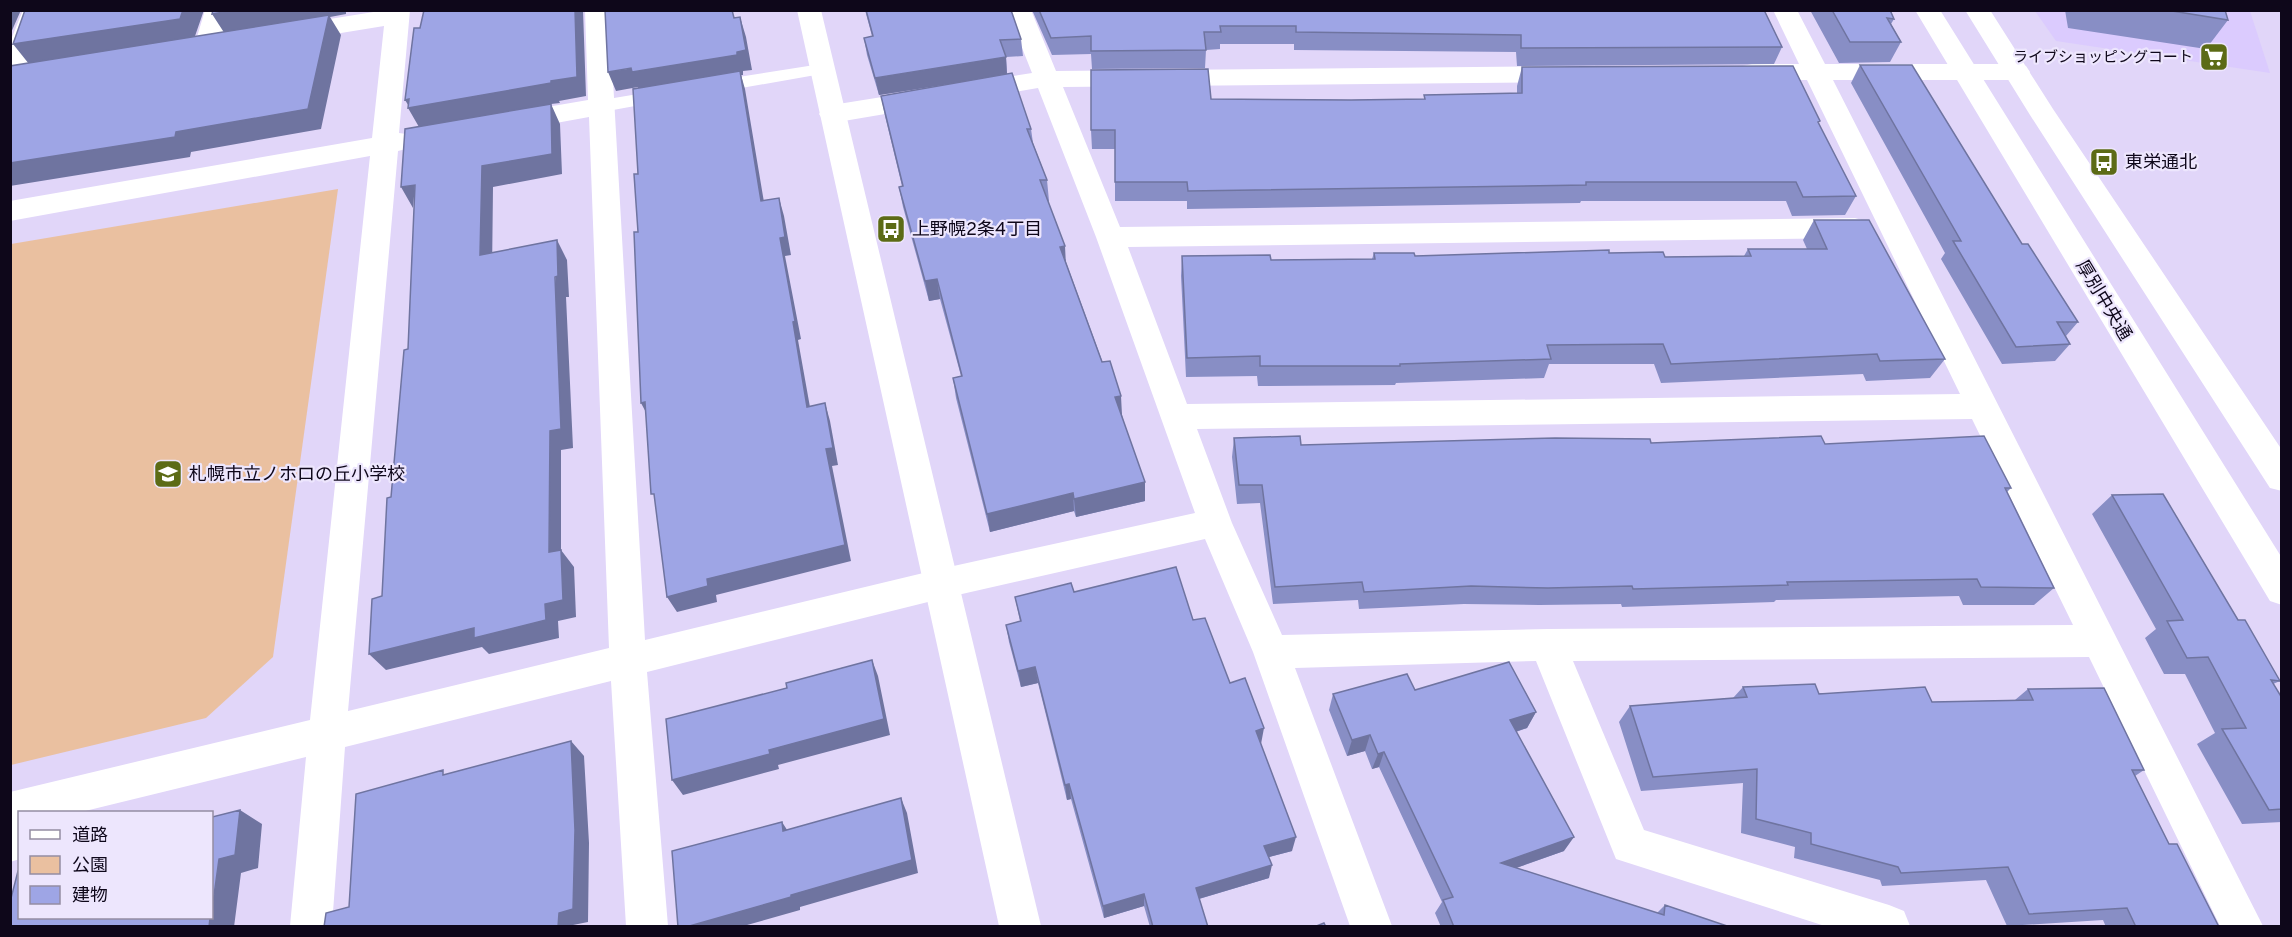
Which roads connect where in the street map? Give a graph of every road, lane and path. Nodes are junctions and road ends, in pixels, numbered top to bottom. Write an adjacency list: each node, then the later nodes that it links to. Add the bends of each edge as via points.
1 (35, 10): 18 (street)
2 (217, 10): 11 (street)
3 (597, 10): 20 (street)
4 (809, 10): 12 (street)
5 (1019, 10): 19 (street)
6 (1785, 10): 14 (street)
7 (1927, 10): 15 (street, 厚別中央通)
8 (1977, 10): 16 (street)
9 (397, 14): 10 (street); 24 (street)
10 (266, 37)
11 (207, 47)
12 (821, 69): 20 (lane); 21 (street)
13 (1733, 72): 14 (street)
14 (1816, 72): 15 (street); 26 (street)
15 (1964, 72): 16 (street); 33 (street, 厚別中央通)
16 (2017, 72): 30 (street)
17 (1591, 74): 19 (street)
18 (18, 76)
19 (1046, 79): 21 (street); 27 (street)
20 (602, 106): 22 (street); 37 (street)
21 (832, 114): 32 (street)
22 (488, 126)
23 (431, 137): 24 (street)
24 (386, 145): 25 (street); 38 (street)
25 (10, 211)
26 (1891, 227): 27 (street); 28 (street)
27 (1110, 237): 29 (street)
28 (1984, 406): 29 (street); 34 (street)
29 (1177, 417): 31 (street)
30 (2282, 478)
31 (1215, 523): 32 (street); 36 (street)
32 (940, 584): 37 (street); 42 (street)
33 (2282, 590)
34 (2099, 640): 35 (street); 45 (street)
35 (1548, 645): 36 (street); 44 (street, via 1630,844)
36 (1271, 652): 43 (street)
37 (627, 660): 38 (street); 41 (street)
38 (327, 734): 39 (street); 40 (street)
39 (49, 811)
40 (310, 927)
41 (646, 927)
42 (1020, 927)
43 (1371, 927)
44 (1889, 927)
45 (2242, 927)

